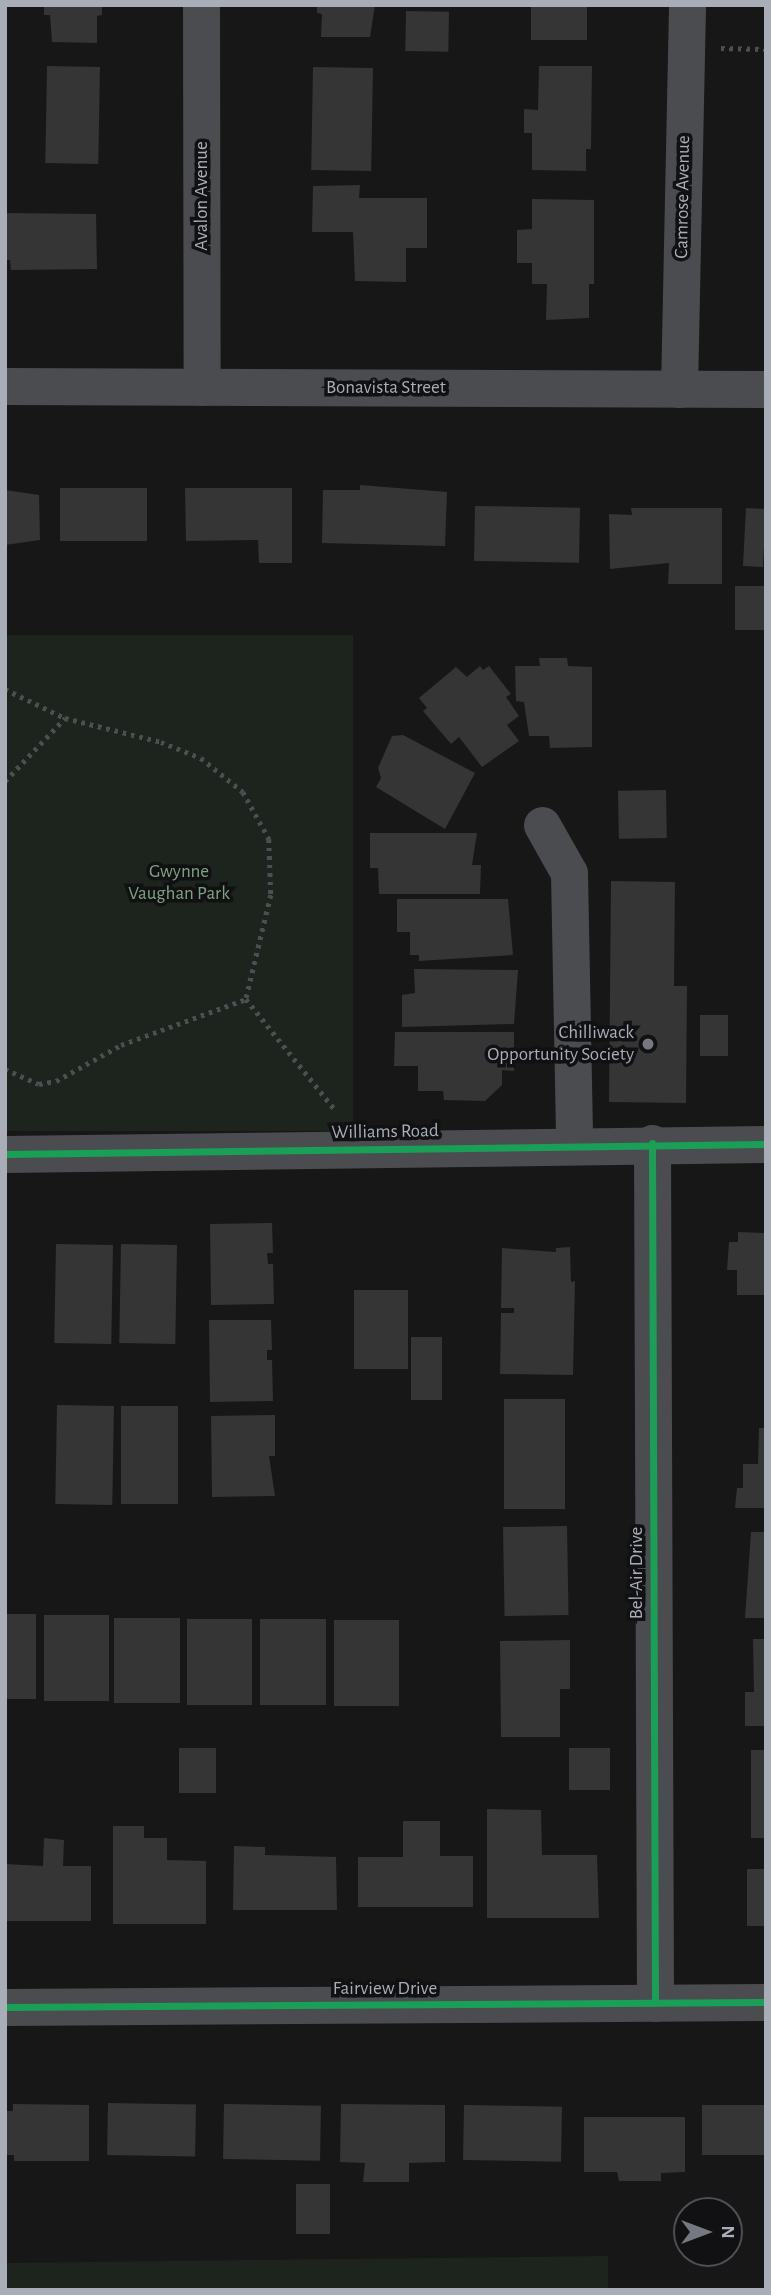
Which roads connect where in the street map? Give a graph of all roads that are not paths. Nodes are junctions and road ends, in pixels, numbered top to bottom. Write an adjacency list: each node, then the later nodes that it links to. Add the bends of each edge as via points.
1 (201, 5): 4 (street, Avalon Avenue)
2 (687, 5): 5 (street, Camrose Avenue)
3 (5, 386): 4 (street, Bonavista Street)
4 (202, 387): 5 (street, Bonavista Street)
5 (679, 388): 6 (street, Bonavista Street)
6 (766, 389)
7 (542, 825): 9 (street, via 569,873)
8 (652, 1143): 9 (street, Williams Road); 10 (street, Williams Road); 13 (street, Bel-Air Drive)
9 (574, 1144): 11 (street, Williams Road)
10 (766, 1144)
11 (5, 1154)
12 (766, 2002): 13 (street, Fairview Drive)
13 (655, 2003): 14 (street, Fairview Drive)
14 (5, 2007)

